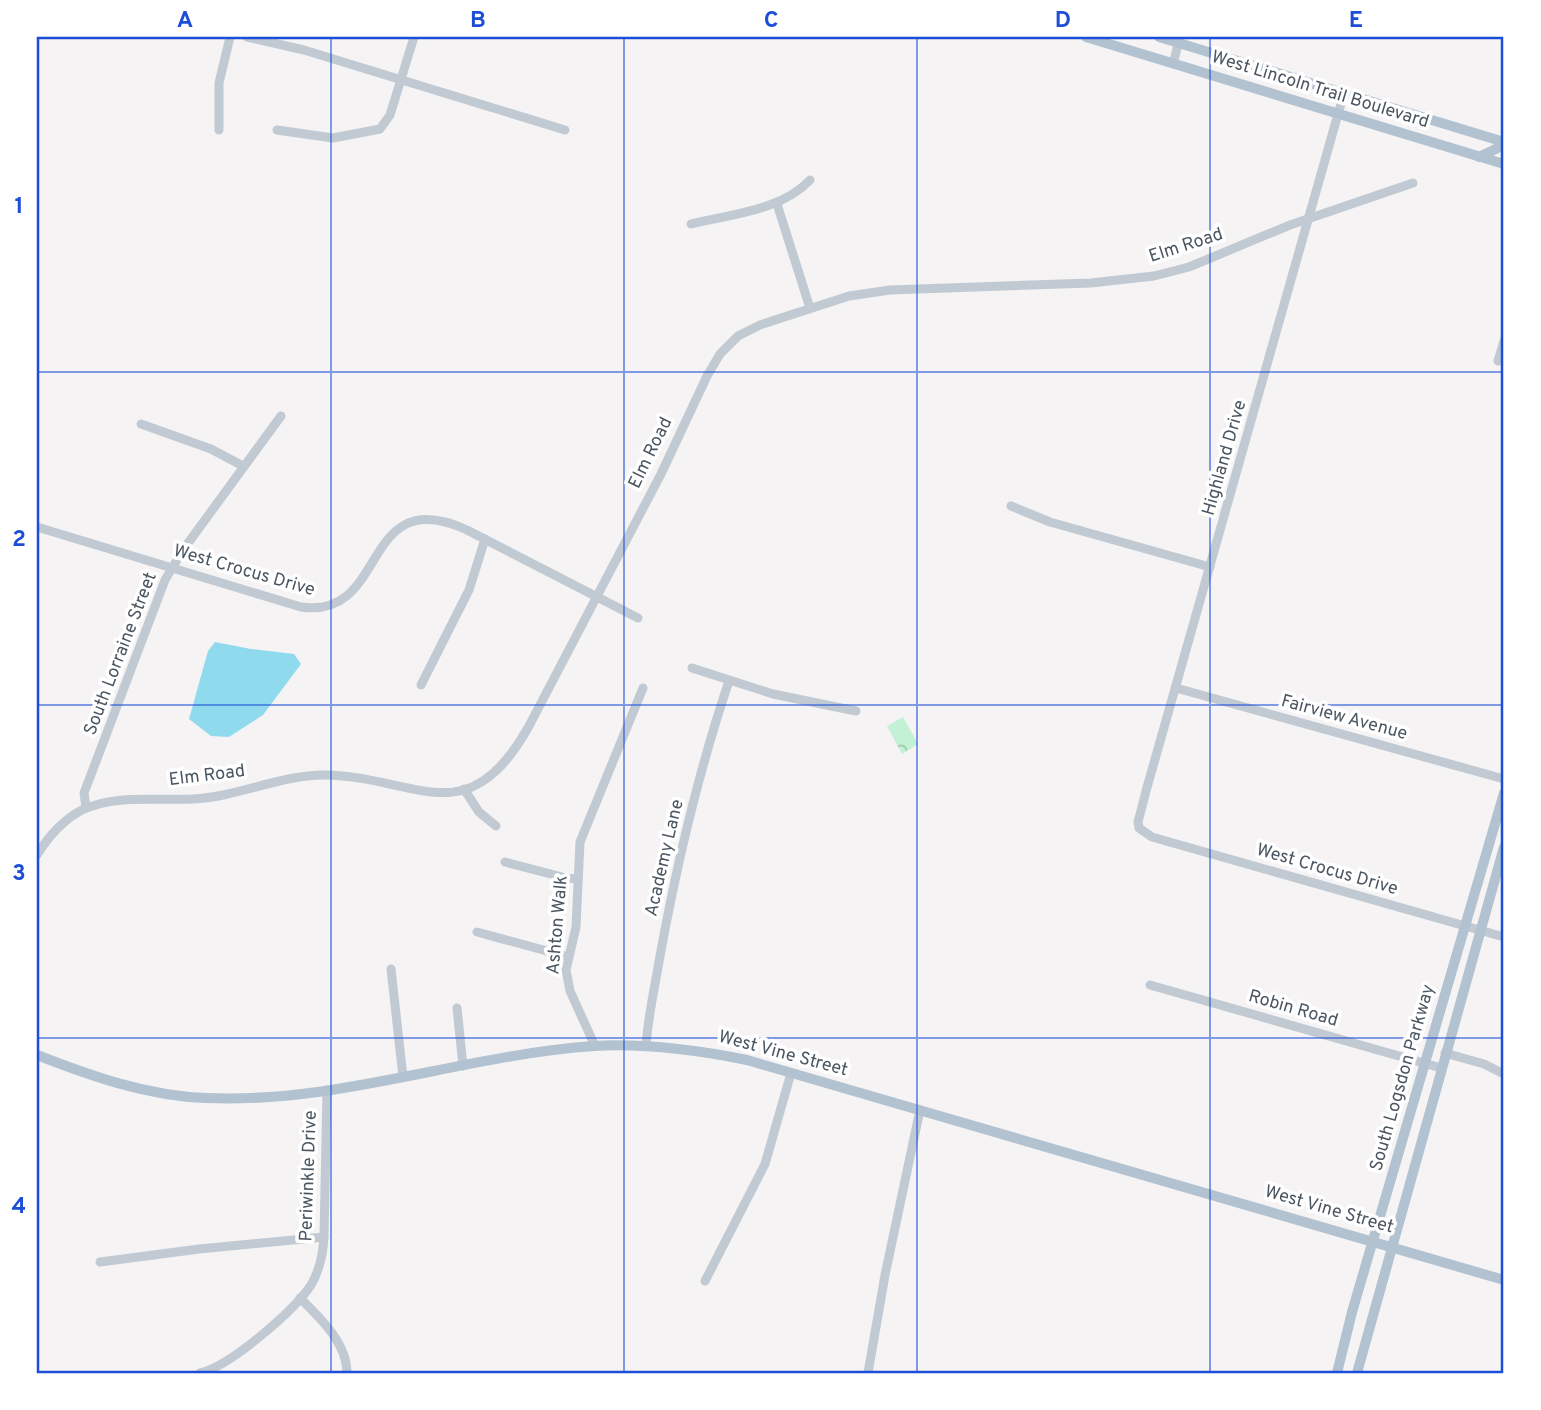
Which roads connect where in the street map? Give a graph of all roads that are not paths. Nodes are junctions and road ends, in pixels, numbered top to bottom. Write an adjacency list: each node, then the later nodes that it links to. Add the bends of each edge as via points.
1 (230, 37): 11 (street, via 219,83)
2 (247, 37): 8 (street)
3 (414, 37): 8 (street)
4 (1086, 37): 7 (main road, West Lincoln Trail Boulevard)
5 (1159, 37): 6 (main road, West Lincoln Trail Boulevard)
6 (1179, 40): 7 (street); 9 (main road, West Lincoln Trail Boulevard)
7 (1173, 64): 10 (main road, West Lincoln Trail Boulevard)
8 (401, 79): 12 (street, via 390,115 380,129 333,138); 13 (street)
9 (1344, 93): 10 (street, Highland Drive); 14 (main road, West Lincoln Trail Boulevard)
10 (1339, 114): 15 (main road, West Lincoln Trail Boulevard); 20 (street, Highland Drive)
11 (219, 130)
12 (277, 130)
13 (565, 130)
14 (1504, 144): 15 (main road)
15 (1479, 157): 16 (main road, West Lincoln Trail Boulevard)
16 (1504, 164)
17 (810, 180): 19 (street)
18 (1413, 183): 20 (street, Elm Road)
19 (777, 204): 21 (street); 22 (street)
20 (1309, 219): 22 (street, Elm Road, via 1189,267 1154,276 1091,283 890,290); 31 (street, Highland Drive)
21 (691, 223)
22 (810, 308): 33 (street, Elm Road, via 748,330 720,354)
23 (1504, 341): 24 (street)
24 (1498, 361)
25 (281, 415): 27 (street, South Lorraine Street)
26 (141, 424): 27 (street, via 211,449)
27 (243, 466): 32 (street, South Lorraine Street)
28 (1011, 506): 31 (street, via 1050,522)
29 (37, 527): 32 (street, West Crocus Drive)
30 (485, 540): 32 (street, West Crocus Drive, via 439,521 410,523 388,537 353,593 320,609); 33 (street, West Crocus Drive); 37 (street, via 468,590)
31 (1210, 567): 39 (street, Highland Drive)
32 (172, 568): 44 (street, South Lorraine Street, via 84,793)
33 (596, 597): 34 (street, West Crocus Drive); 42 (street, Elm Road, via 517,747 494,773)
34 (638, 618)
35 (692, 668): 36 (street)
36 (729, 681): 40 (street); 60 (street, Academy Lane, via 680,857)
37 (421, 685)
38 (643, 688): 50 (street, Ashton Walk, via 580,842)
39 (1176, 688): 41 (street, Fairview Avenue); 46 (street, Highland Drive, via 1138,822)
40 (856, 711)
41 (1504, 779)
42 (464, 789): 44 (street, Elm Road, via 419,792 359,778 320,775 208,798 122,801); 45 (street, via 479,812)
43 (1504, 793): 51 (main road, South Logsdon Parkway)
44 (86, 808): 48 (street, Elm Road, via 58,827)
45 (496, 826)
46 (1142, 832): 51 (street, West Crocus Drive)
47 (1504, 848): 52 (main road, South Logsdon Parkway)
48 (37, 855)
49 (505, 862): 50 (street)
50 (578, 879): 55 (street, Ashton Walk, via 576,927)
51 (1466, 926): 52 (street, West Crocus Drive); 63 (main road, South Logsdon Parkway)
52 (1480, 931): 54 (street, West Crocus Drive); 61 (main road, South Logsdon Parkway)
53 (477, 932): 55 (street)
54 (1504, 937)
55 (569, 957): 59 (street, Ashton Walk, via 570,991)
56 (391, 969): 68 (street)
57 (1150, 985): 63 (street, Robin Road)
58 (457, 1008): 64 (street)
59 (595, 1046): 60 (main road, West Vine Street); 64 (main road, West Vine Street)
60 (646, 1046): 66 (main road, West Vine Street, via 710,1053)
61 (1445, 1053): 65 (main road, South Logsdon Parkway); 67 (street)
62 (37, 1055): 69 (main road, West Vine Street, via 106,1080 172,1095 233,1099)
63 (1426, 1063): 65 (street, Robin Road); 72 (main road, South Logsdon Parkway)
64 (463, 1066): 68 (main road, West Vine Street)
65 (1441, 1068): 73 (main road, South Logsdon Parkway)
66 (791, 1073): 70 (main road, West Vine Street); 76 (street, via 765,1164)
67 (1504, 1074)
68 (403, 1077): 69 (main road, West Vine Street)
69 (327, 1090): 71 (street, Periwinkle Drive)
70 (919, 1110): 72 (main road, West Vine Street); 80 (street)
71 (324, 1237): 74 (street); 77 (street, Periwinkle Drive, via 316,1275)
72 (1373, 1242): 73 (main road, West Vine Street); 81 (main road, South Logsdon Parkway)
73 (1391, 1247): 75 (main road, West Vine Street); 82 (main road, South Logsdon Parkway)
74 (100, 1262)
75 (1504, 1280)
76 (705, 1281)
77 (300, 1298): 78 (street, Periwinkle Drive, via 231,1359); 79 (street, via 341,1346)
78 (200, 1373)
79 (347, 1373)
80 (868, 1373)
81 (1337, 1373)
82 (1357, 1373)

